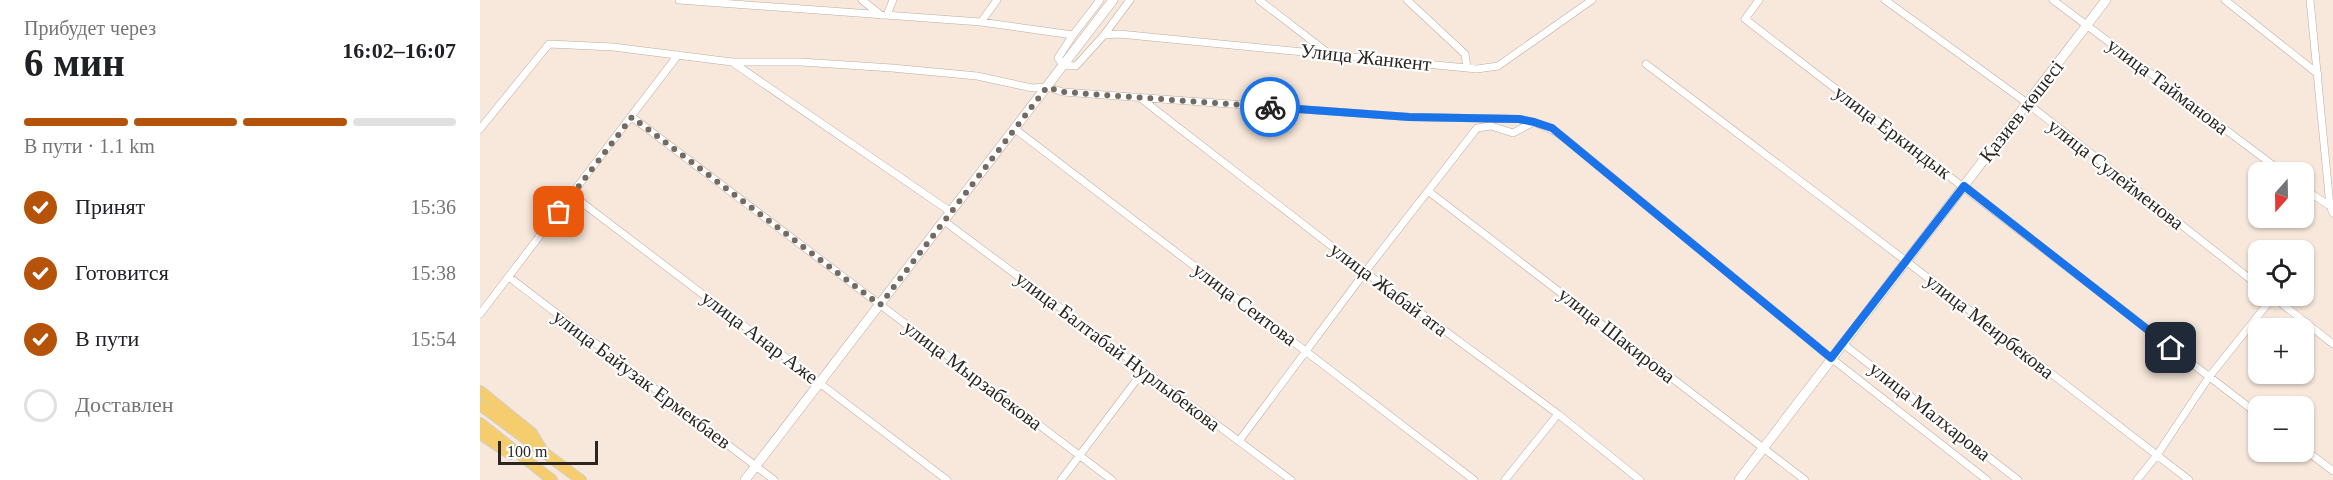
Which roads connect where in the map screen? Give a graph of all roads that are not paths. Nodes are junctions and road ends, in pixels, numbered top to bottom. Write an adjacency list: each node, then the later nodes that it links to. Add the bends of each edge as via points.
1 (679, 0): 17 (street)
2 (862, 0): 18 (street)
3 (893, 0): 18 (street)
4 (998, 0): 19 (street)
5 (1100, 0): 21 (street)
6 (1113, 0): 27 (main road)
7 (1130, 0): 22 (street)
8 (1259, 0): 23 (street)
9 (1407, 0): 28 (street, via 1465,54)
10 (1592, 0): 28 (street, Улица Жанкент, via 1498,66)
11 (1760, 0): 38 (street, улица Еркиндык, via 1745,19)
12 (1885, 0): 32 (street, улица Сулейменова)
13 (2054, 0): 20 (street, улица Тайманова)
14 (2106, 0): 20 (main road, Қазиев көшесі)
15 (2225, 0): 29 (street)
16 (2310, 0): 29 (street)
17 (732, 2): 18 (street)
18 (884, 15): 19 (street)
19 (981, 22): 21 (street)
20 (2087, 25): 32 (main road, Қазиев көшесі); 37 (street, улица Тайманова)
21 (1073, 35): 27 (street, via 1058,58)
22 (1104, 35): 23 (street, Улица Жанкент); 27 (street, via 1076,66)
23 (1328, 53): 28 (street, Улица Жанкент)
24 (678, 55): 25 (street, улица Малхарова); 33 (street); 35 (street, улица Малхарова, via 549,44)
25 (732, 62): 30 (street, улица Малхарова, via 892,68); 43 (street)
26 (1646, 64): 45 (street, улица Меирбекова)
27 (1063, 66): 30 (main road)
28 (1467, 68)
29 (2318, 74): 42 (street)
30 (1047, 87): 31 (street, улица Малхарова, via 1063,92); 36 (main road)
31 (1139, 97): 34 (street, улица Малхарова); 46 (street, улица Жабай ата)
32 (2027, 103): 38 (main road, Қазиев көшесі); 48 (street, улица Сулейменова)
33 (632, 117): 40 (street); 49 (street, улица Мырзабекова)
34 (1534, 122): 39 (street, via 1513,133 1491,126 1477,128); 56 (street, улица Малхарова, via 1552,128)
35 (480, 129)
36 (1015, 129): 43 (main road); 55 (street, улица Сеитова)
37 (2269, 162)
38 (1964, 186): 45 (main road, Қазиев көшесі); 58 (street, улица Еркиндык)
39 (1428, 191): 46 (street); 67 (street, улица Шакирова)
40 (572, 195): 47 (street); 59 (street, улица Анар Аже)
41 (2314, 196): 42 (street)
42 (2332, 210)
43 (951, 212): 44 (main road)
44 (944, 222): 49 (main road); 57 (street, улица Балтабай Нурлыбекова)
45 (1906, 261): 53 (main road, Қазиев көшесі); 70 (street, улица Меирбекова)
46 (1365, 272): 55 (street); 63 (street, улица Жабай ата)
47 (509, 277): 52 (street); 73 (street, улица Байузак Ермекбаев)
48 (2248, 277)
49 (880, 305): 59 (main road); 69 (street, улица Мырзабекова)
50 (2264, 306): 58 (street)
51 (2285, 306): 54 (street)
52 (480, 314)
53 (1842, 343): 56 (main road, Қазиев көшесі); 89 (street, улица Малхарова)
54 (2333, 344)
55 (1307, 351): 66 (street); 83 (street, улица Сеитова)
56 (1831, 358): 67 (main road, Қазиев көшесі); 88 (street, улица Малхарова)
57 (1144, 370): 66 (street, улица Балтабай Нурлыбекова); 69 (street)
58 (2209, 377): 62 (street, улица Еркиндык); 70 (street)
59 (820, 382): 73 (main road); 79 (street, улица Анар Аже)
60 (480, 391): 68 (main road, via 532,433)
61 (480, 405): 68 (main road)
62 (2248, 407)
63 (1558, 414): 84 (street); 85 (street, улица Жабай ата)
64 (480, 423): 72 (main road)
65 (480, 435): 72 (main road)
66 (1239, 441): 82 (street, улица Балтабай Нурлыбекова)
67 (1763, 448): 86 (main road, Қазиев көшесі); 87 (street, улица Шакирова)
68 (544, 453): 76 (main road)
69 (1080, 455): 80 (street); 81 (street, улица Мырзабекова)
70 (2157, 455): 90 (street); 91 (street, улица Меирбекова)
71 (2314, 457): 74 (street)
72 (532, 465): 75 (main road)
73 (756, 466): 77 (main road); 78 (street, улица Байузак Ермекбаев)
74 (2333, 471)
75 (552, 480)
76 (581, 480)
77 (745, 480)
78 (774, 480)
79 (947, 480)
80 (1061, 480)
81 (1112, 480)
82 (1291, 480)
83 (1474, 480)
84 (1505, 480)
85 (1640, 480)
86 (1738, 480)
87 (1805, 480)
88 (1987, 480)
89 (2018, 480)
90 (2137, 480)
91 (2189, 480)

